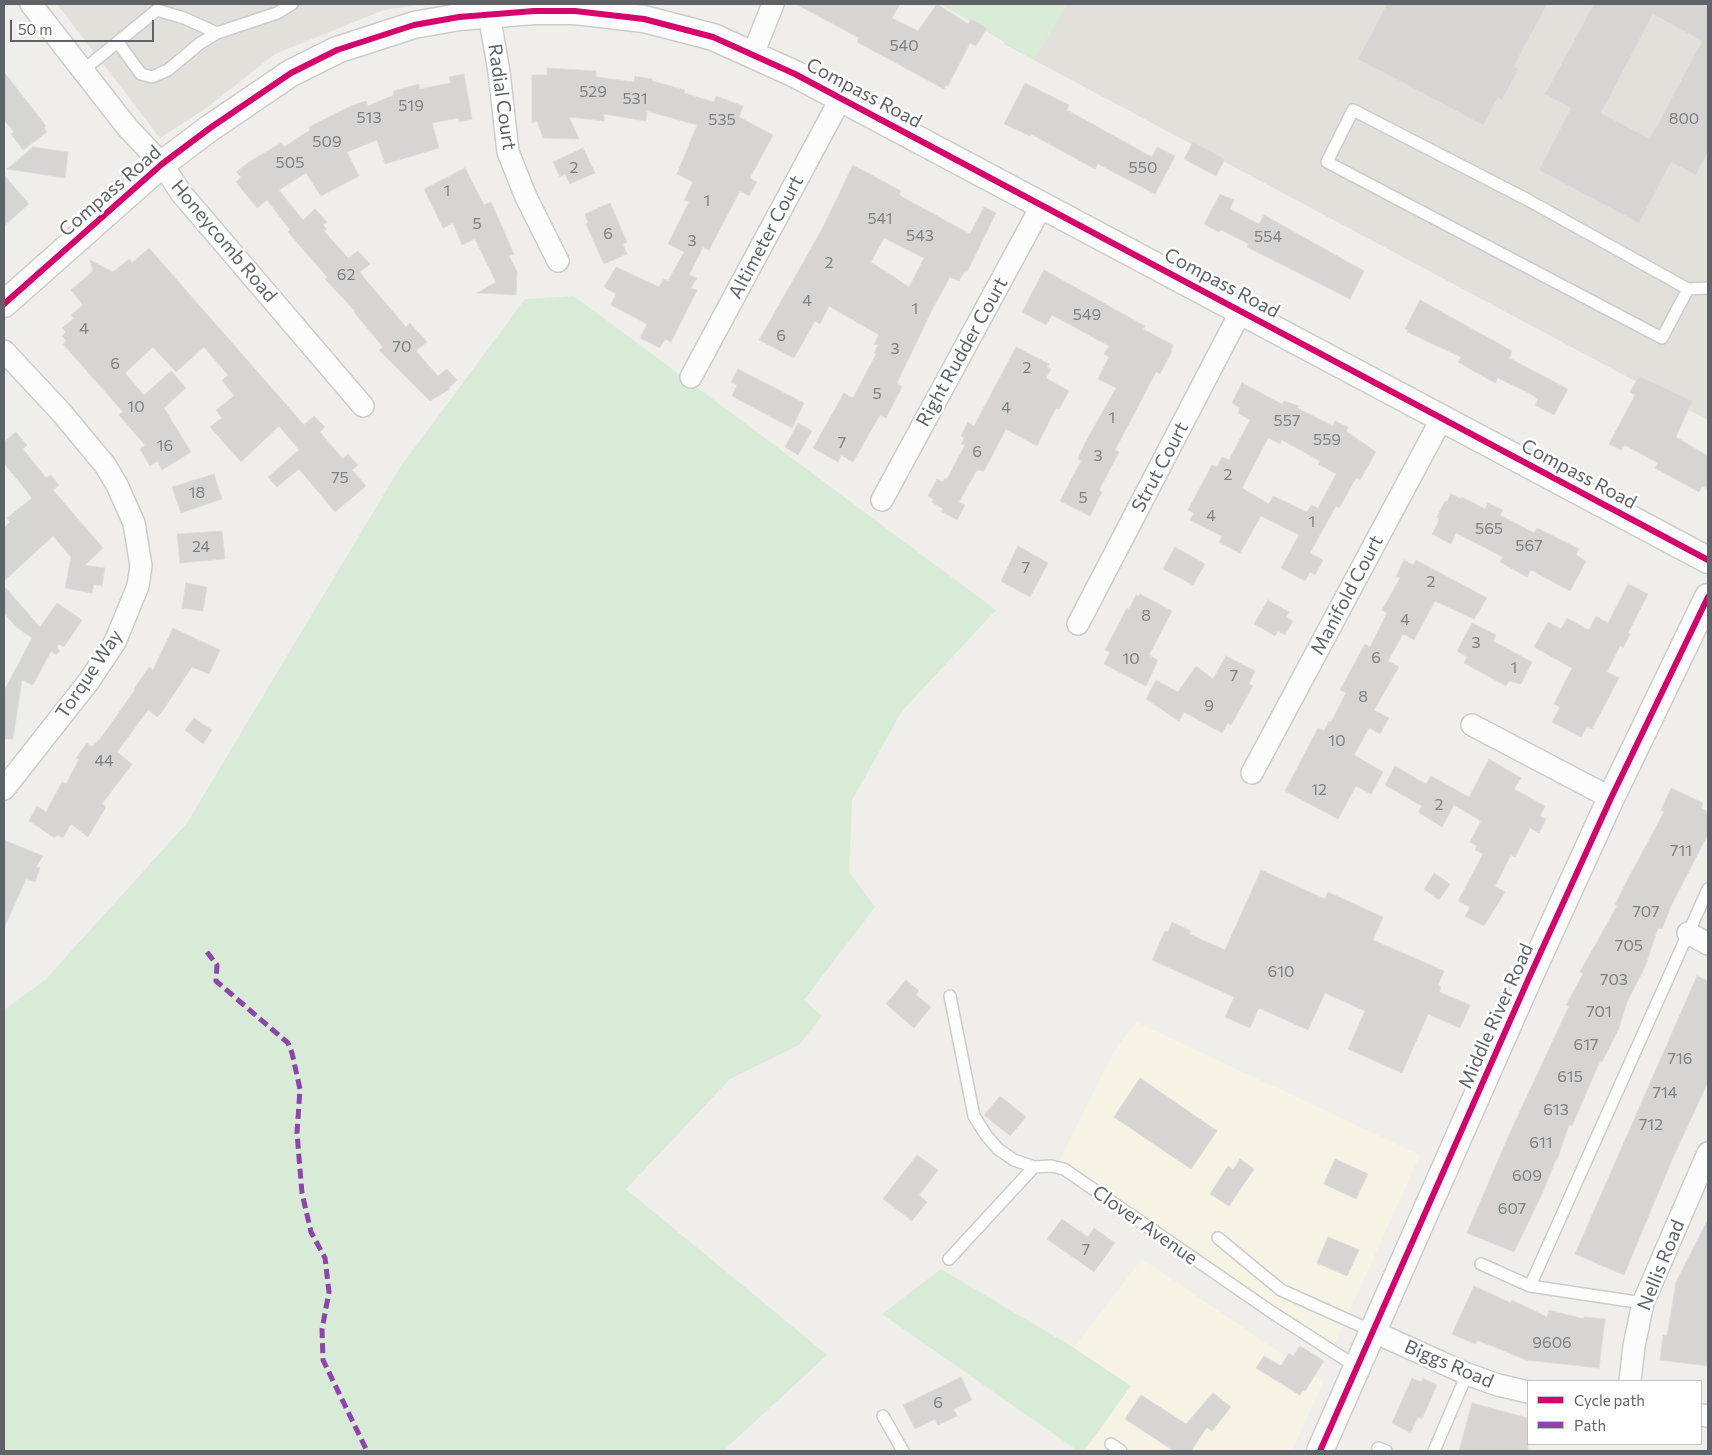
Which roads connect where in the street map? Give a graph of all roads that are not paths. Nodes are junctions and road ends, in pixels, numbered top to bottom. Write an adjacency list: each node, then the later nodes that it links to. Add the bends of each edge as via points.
1 (31, 4): 9 (street, Honeycomb Road)
2 (292, 4): 6 (lane, via 277,13)
3 (773, 4): 8 (street)
4 (534, 8): 5 (street, Compass Road); 8 (street, Compass Road, via 644,19 713,37)
5 (489, 14): 11 (street, Compass Road, via 414,25 337,50 291,73); 13 (street, Radial Court, via 508,152 526,197)
6 (216, 33): 7 (lane, via 157,10); 7 (lane, via 168,70 152,77 141,74)
7 (119, 44): 9 (lane)
8 (754, 54): 10 (street, Compass Road)
9 (82, 71): 11 (street, Honeycomb Road)
10 (841, 98): 12 (street, Compass Road); 19 (street, Altimeter Court)
11 (162, 164): 16 (street, Compass Road); 20 (street, Honeycomb Road, via 181,193)
12 (1042, 205): 17 (street, Compass Road); 22 (street, Right Rudder Court)
13 (558, 260)
14 (1708, 288): 15 (lane)
15 (1688, 289): 15 (lane, via 1528,200 1353,110 1327,162 1662,338)
16 (4, 304)
17 (1242, 311): 21 (street, Compass Road); 25 (street, Strut Court)
18 (4, 351): 28 (street, Torque Way, via 105,465 134,523 141,566 138,586 115,642 89,681)
19 (691, 377)
20 (363, 406)
21 (1442, 418): 23 (street, Compass Road); 27 (street, Manifold Court)
22 (882, 500)
23 (1708, 560)
24 (1708, 597): 29 (street, Middle River Road)
25 (1078, 624)
26 (1472, 725): 29 (street)
27 (1252, 773)
28 (4, 789)
29 (1611, 798): 41 (street, Middle River Road)
30 (1708, 889): 31 (lane)
31 (1688, 933): 32 (street); 39 (lane)
32 (1708, 944)
33 (950, 996): 35 (lane, via 974,1116 998,1149)
34 (1708, 1153): 40 (street, Nellis Road)
35 (1034, 1168): 37 (lane); 42 (lane, Clover Avenue, via 1051,1166 1064,1169)
36 (1218, 1238): 41 (lane, via 1282,1290)
37 (948, 1259)
38 (1481, 1264): 39 (lane)
39 (1530, 1286): 40 (lane)
40 (1643, 1303): 44 (street, Nellis Road)
41 (1372, 1331): 42 (street, Middle River Road); 43 (street, Biggs Road)
42 (1357, 1368): 50 (street, Middle River Road)
43 (1467, 1374): 45 (street, Biggs Road); 51 (lane)
44 (1630, 1380)
45 (1527, 1392)
46 (884, 1416): 48 (lane)
47 (1111, 1444): 49 (lane)
48 (903, 1451)
49 (1121, 1451)
50 (1320, 1451)
51 (1434, 1451)

